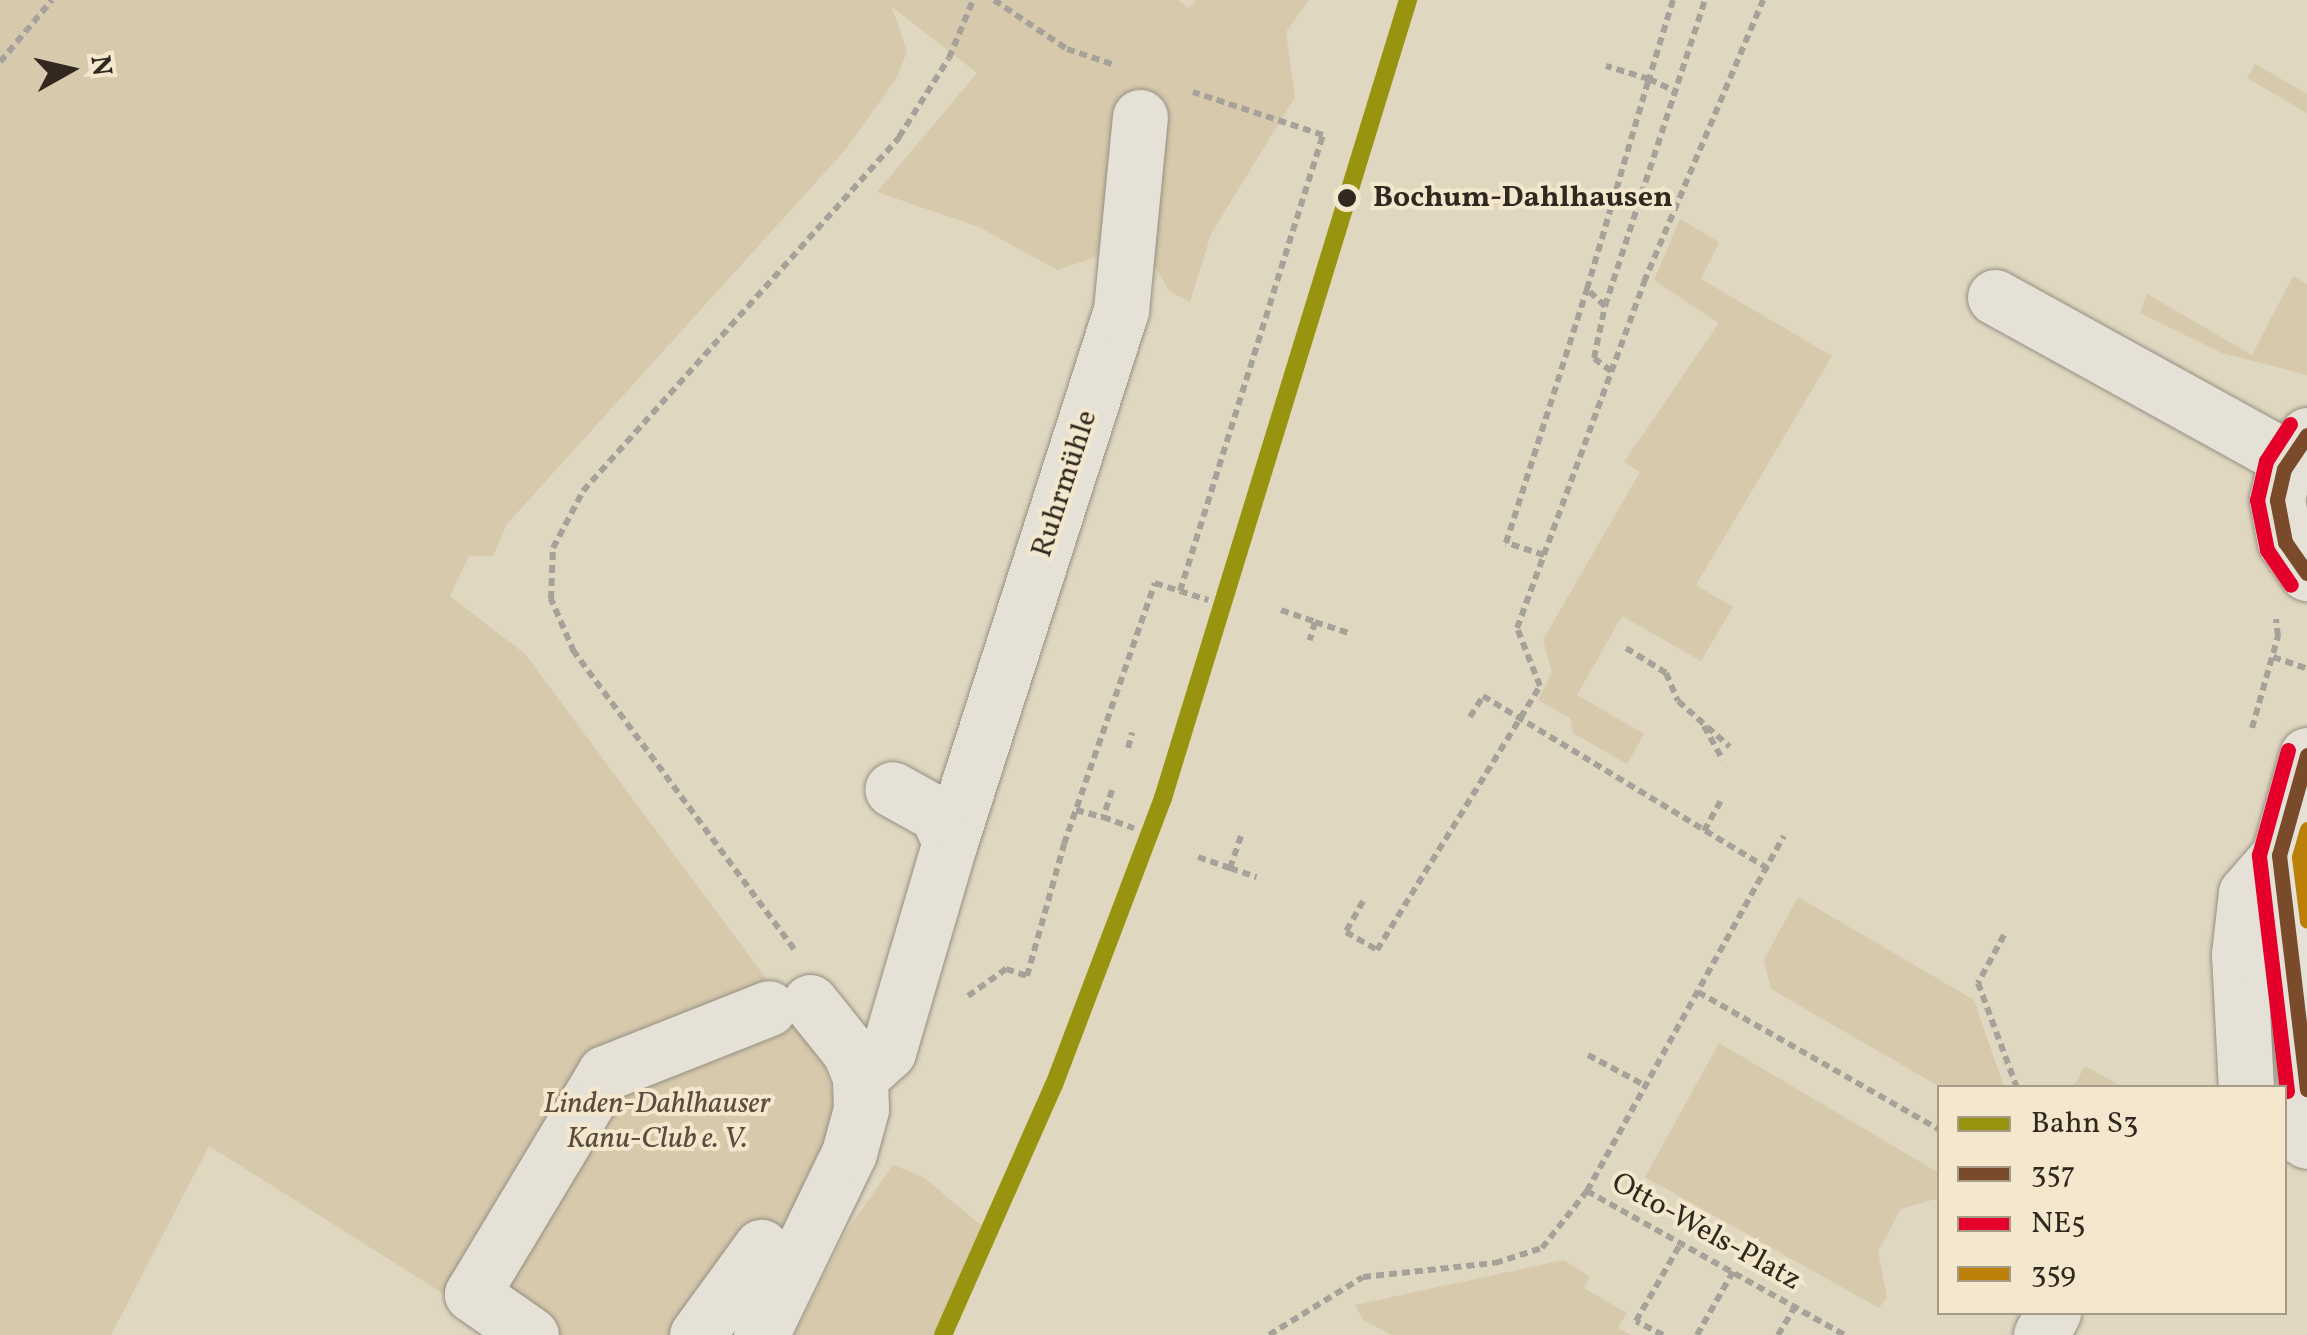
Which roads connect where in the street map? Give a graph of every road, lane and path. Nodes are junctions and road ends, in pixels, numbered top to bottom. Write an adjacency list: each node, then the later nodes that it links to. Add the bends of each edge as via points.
1 (52, 0): 8 (path)
2 (973, 0): 57 (path, via 950,58 898,138 583,491 553,548 551,599 574,652 806,964)
3 (994, 0): 7 (path)
4 (1673, 0): 10 (path)
5 (1705, 0): 11 (path)
6 (1763, 0): 17 (path)
7 (1022, 21)
8 (0, 62)
9 (1606, 66): 10 (path)
10 (1650, 80): 11 (path); 14 (path)
11 (1675, 91): 16 (path)
12 (1205, 96): 21 (path, via 1323,136)
13 (1140, 117): 47 (street, Ruhrmühle, via 1121,310)
14 (1587, 289): 16 (path); 19 (path, via 1506,544)
15 (1996, 298): 18 (street)
16 (1605, 306): 17 (path, via 1594,358)
17 (1611, 371): 19 (path)
18 (2298, 447): 20 (street, via 2280,479 2279,522)
19 (1544, 555): 31 (path, via 1517,628 1540,686)
20 (2307, 573)
21 (1180, 590): 22 (path); 41 (path, via 1152,582)
22 (1208, 600)
23 (1281, 610): 24 (path)
24 (1315, 622): 25 (path); 26 (path)
25 (1348, 633)
26 (1310, 640)
27 (1626, 648): 32 (path, via 1666,673 1678,701)
28 (2273, 656): 29 (path)
29 (2307, 669)
30 (1470, 717): 31 (path, via 1483,696)
31 (1521, 720): 44 (path); 53 (path, via 1377,950 1346,932)
32 (1702, 722): 34 (path); 37 (path)
33 (1132, 733): 35 (path)
34 (1730, 747)
35 (1128, 748)
36 (2307, 755): 48 (street)
37 (1723, 760)
38 (892, 789): 47 (street, via 938,814)
39 (1112, 790): 42 (path)
40 (1722, 798): 44 (path)
41 (1076, 810): 42 (path); 56 (path, via 1028,976 1006,969)
42 (1103, 817): 43 (path)
43 (1134, 828)
44 (1704, 831): 51 (path)
45 (1241, 836): 50 (path)
46 (1784, 836): 51 (path, Otto-Wels-Platz)
47 (950, 842): 59 (street, Ruhrmühle, via 888,1052)
48 (2279, 855): 61 (street, via 2246,893 2239,954); 63 (street)
49 (1198, 856): 50 (path)
50 (1230, 868): 52 (path)
51 (1767, 868): 55 (path, Otto-Wels-Platz)
52 (1256, 877)
53 (1363, 901)
54 (2004, 936): 60 (path, via 1978,983)
55 (1698, 992): 62 (path, Otto-Wels-Platz); 64 (path)
56 (962, 1000)
57 (789, 1005): 59 (street, via 850,1052); 72 (street, via 606,1073 472,1294)
58 (1588, 1055): 62 (path)
59 (860, 1077): 74 (street, via 861,1109 849,1153)
60 (2017, 1085)
61 (2246, 1085)
62 (1646, 1086): 67 (path, Otto-Wels-Platz)
63 (2307, 1089)
64 (1937, 1128)
65 (2287, 1129): 66 (street)
66 (2307, 1145)
67 (1587, 1191): 68 (path, Otto-Wels-Platz); 75 (path, via 1542,1248 1495,1263 1363,1276)
68 (1681, 1243): 70 (path, Otto-Wels-Platz); 76 (path, via 1636,1322)
69 (761, 1246): 73 (street)
70 (1733, 1272): 71 (path, Otto-Wels-Platz); 77 (path)
71 (1795, 1307): 78 (path); 79 (path, Otto-Wels-Platz)
72 (531, 1335)
73 (697, 1335)
74 (761, 1335)
75 (1269, 1335)
76 (1663, 1335)
77 (1697, 1335)
78 (1778, 1335)
79 (1845, 1335)

